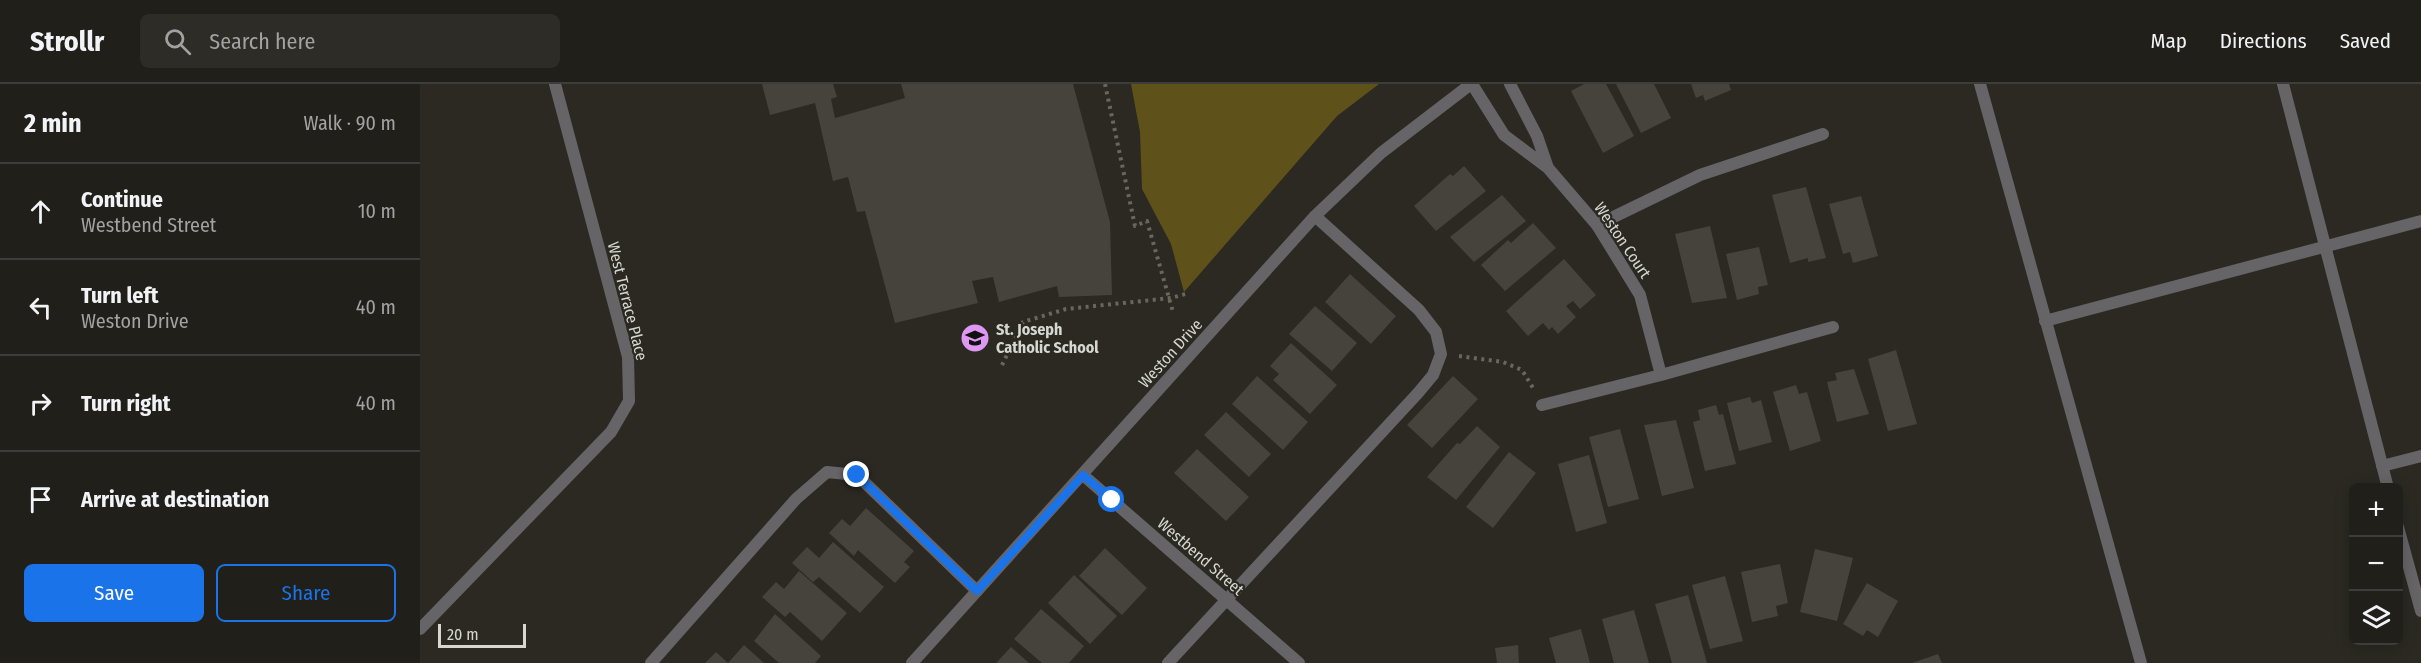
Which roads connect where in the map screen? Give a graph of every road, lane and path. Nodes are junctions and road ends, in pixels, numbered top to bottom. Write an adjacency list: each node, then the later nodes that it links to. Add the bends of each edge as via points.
1 (555, 84): 30 (street, West Terrace Place, via 628,357 629,400 611,432)
2 (1105, 84): 14 (path, via 1135,226 1147,220)
3 (1471, 84): 8 (street, Weston Court, via 1503,135); 9 (street, Weston Drive, via 1381,153)
4 (1510, 84): 8 (street, Weston Court, via 1537,136)
5 (1980, 84): 16 (street)
6 (2283, 84): 12 (street)
7 (1823, 134): 11 (street, via 1700,175)
8 (1548, 168): 11 (street, Weston Court)
9 (1315, 216): 18 (street, via 1419,310 1436,332); 24 (street, Weston Drive)
10 (2421, 221): 12 (street)
11 (1597, 225): 20 (street, Weston Court, via 1640,295)
12 (2324, 249): 16 (street); 23 (street)
13 (1189, 293): 14 (path)
14 (1171, 298): 15 (path); 19 (path, via 1082,307 1023,322)
15 (1173, 312)
16 (2045, 321): 35 (street)
17 (1833, 327): 20 (street)
18 (1441, 354): 21 (path, via 1503,362 1522,370); 28 (street, via 1433,375 1418,393)
19 (1002, 365)
20 (1661, 375): 21 (street)
21 (1542, 405)
22 (2421, 456): 23 (street)
23 (2382, 466): 25 (street)
24 (1083, 475): 27 (street, Weston Drive); 28 (street, Westbend Street)
25 (2387, 483)
26 (2401, 537): 29 (street)
27 (977, 591): 31 (street, via 857,475 827,472 796,499); 32 (street, Weston Drive)
28 (1226, 599): 33 (street); 34 (street, Westbend Street)
29 (2421, 611)
30 (420, 630)
31 (651, 663)
32 (912, 663)
33 (1168, 663)
34 (1299, 663)
35 (2141, 663)

